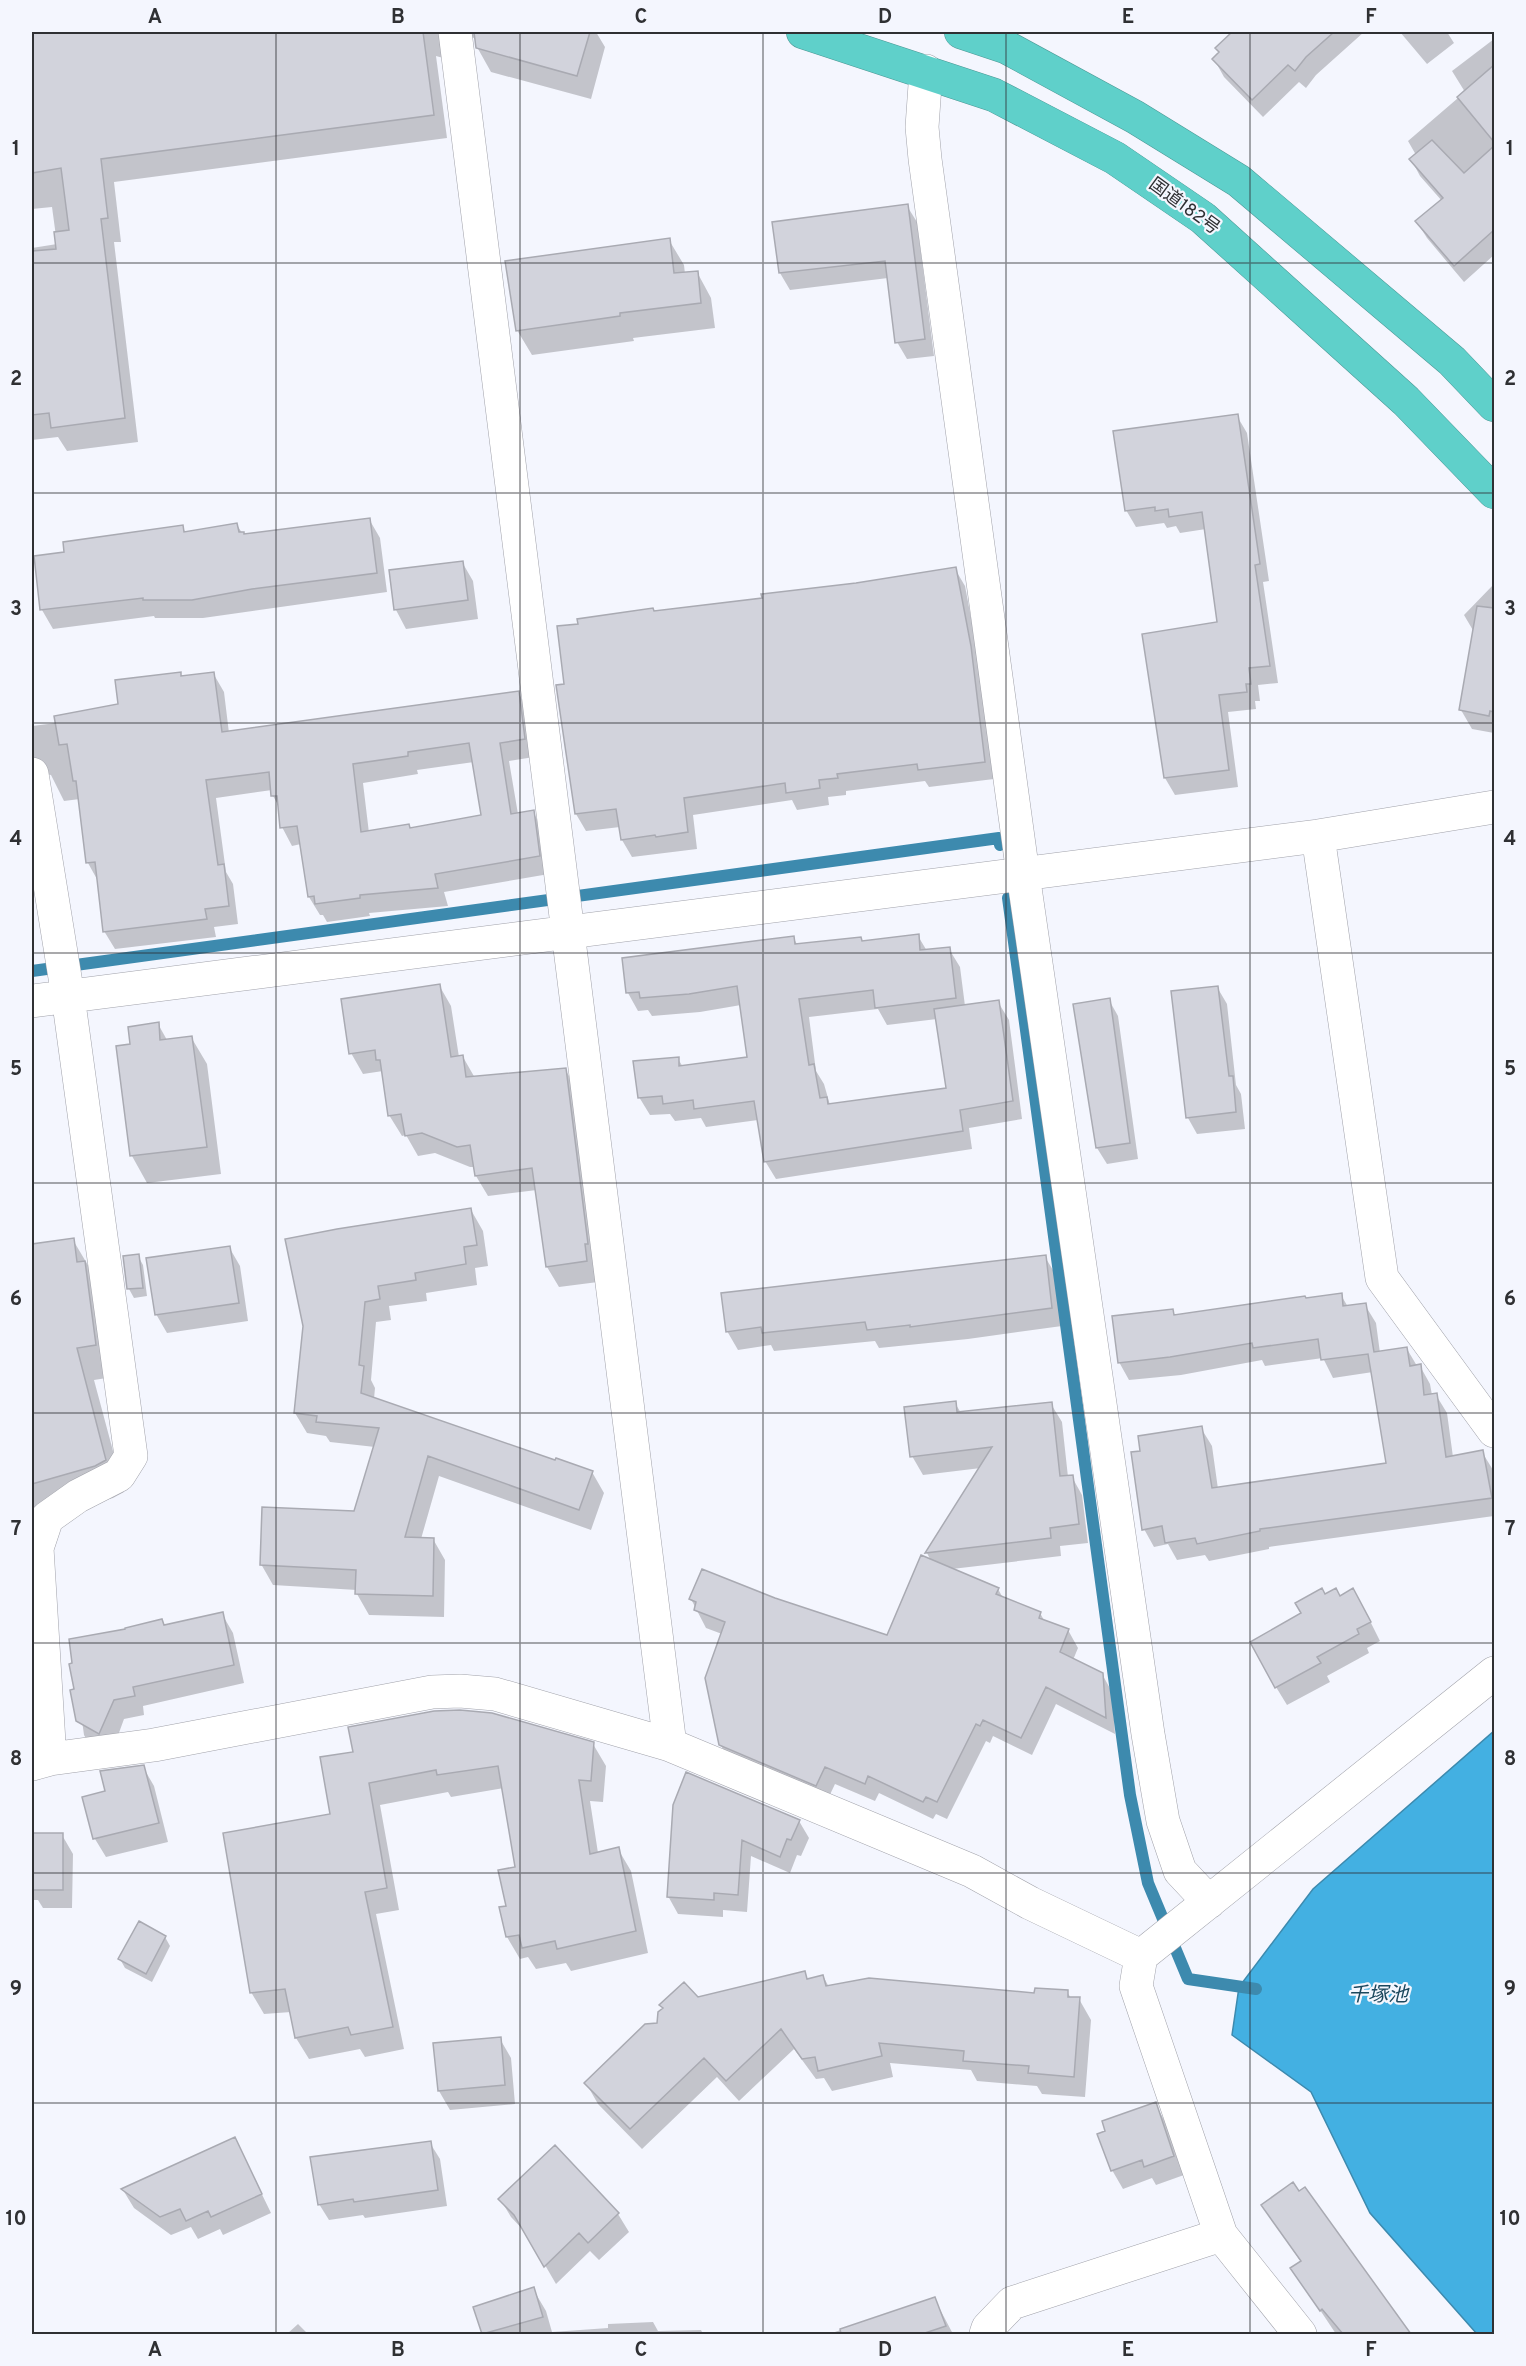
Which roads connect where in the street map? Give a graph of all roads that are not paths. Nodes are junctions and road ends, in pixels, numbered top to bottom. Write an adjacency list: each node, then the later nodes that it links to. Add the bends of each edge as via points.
1 (455, 32): 11 (street)
2 (803, 32): 4 (highway, 国道182号)
3 (961, 32): 5 (highway, via 1006,47 1135,117 1239,181 1452,361)
4 (926, 71): 6 (highway, 国道182号, via 994,95 1114,158 1203,218 1406,401); 10 (street, via 922,127 925,159)
5 (1494, 405)
6 (1494, 492)
7 (32, 774): 12 (street)
8 (1494, 807): 9 (street)
9 (1318, 836): 10 (street); 14 (street, via 1382,1278)
10 (1023, 874): 11 (street); 18 (street, via 1163,1821 1180,1871)
11 (566, 907): 12 (street); 16 (street)
12 (64, 975): 13 (street); 17 (street, via 131,1456 119,1475 47,1518 37,1548)
13 (32, 1001)
14 (1494, 1431)
15 (1494, 1673): 18 (street)
16 (670, 1746): 17 (street, via 495,1694 460,1691 432,1692 154,1746); 19 (street, via 972,1871 1030,1903)
17 (41, 1762)
18 (1209, 1902): 19 (street)
19 (1160, 1941): 20 (street, via 1136,1986)
20 (1221, 2235): 21 (street, via 1012,2303); 22 (street)
21 (986, 2334)
22 (1300, 2334)

